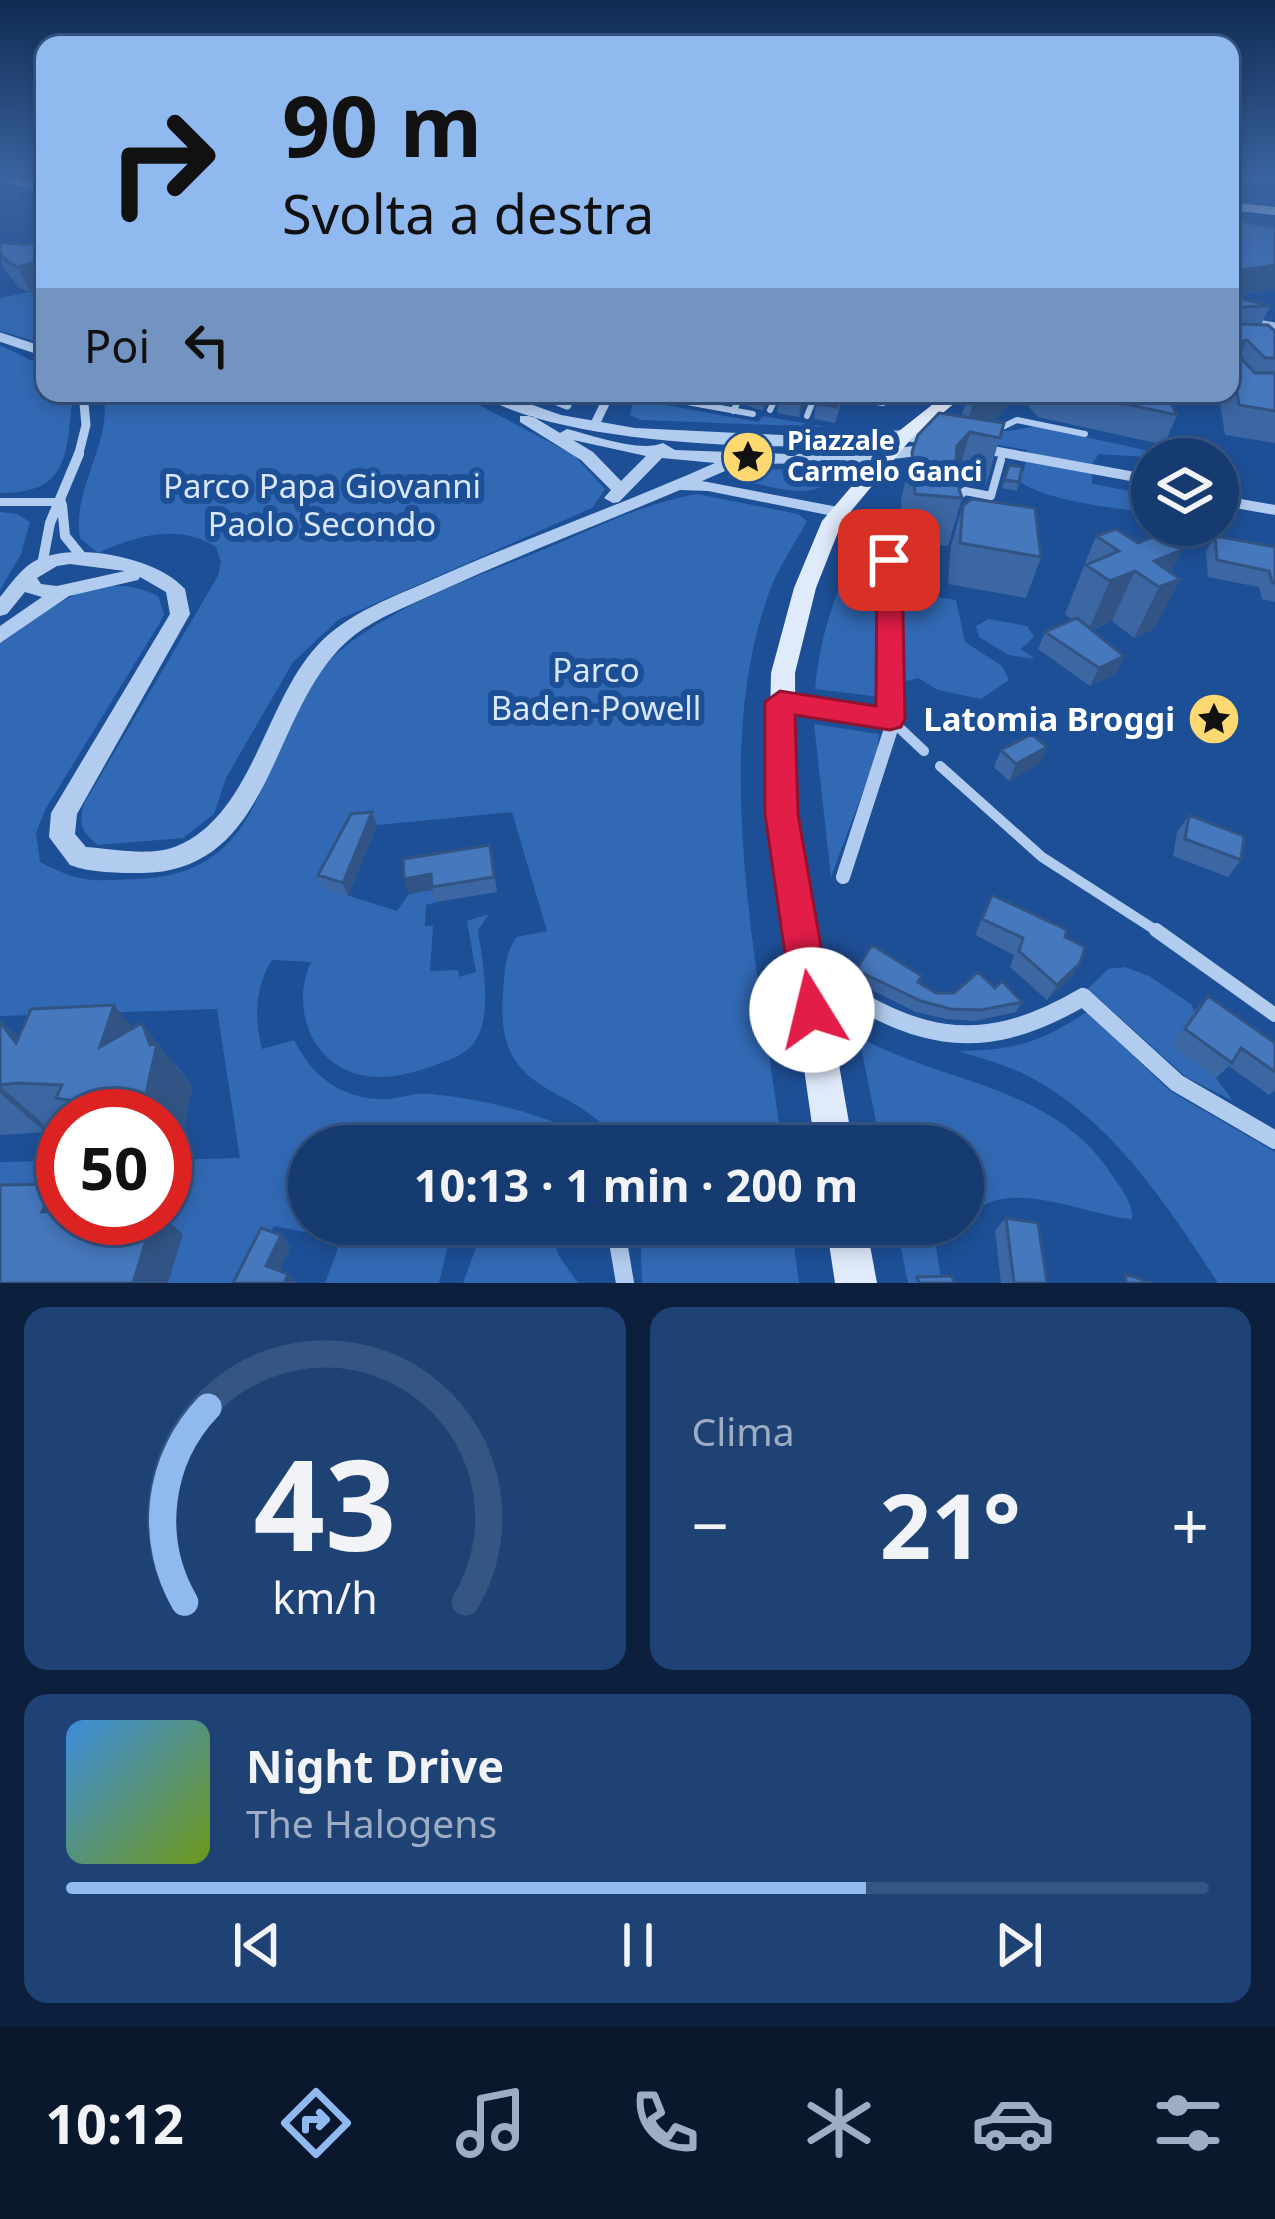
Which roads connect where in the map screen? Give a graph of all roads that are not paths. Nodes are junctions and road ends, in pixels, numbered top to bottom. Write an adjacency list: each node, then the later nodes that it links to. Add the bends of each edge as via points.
1 (1239, 320): 2 (street)
2 (1275, 326)
3 (0, 337): 4 (street)
4 (36, 349)
5 (84, 402): 44 (street, via 88,423)
6 (499, 402): 24 (street)
7 (514, 402): 23 (street)
8 (559, 402): 18 (street)
9 (606, 402): 23 (street)
10 (686, 402): 17 (lane)
11 (738, 402): 20 (lane)
12 (774, 402): 19 (lane)
13 (813, 402): 22 (lane)
14 (878, 402): 16 (lane)
15 (949, 402): 29 (main road)
16 (883, 403)
17 (695, 404): 20 (lane)
18 (566, 405)
19 (770, 410)
20 (733, 411): 21 (lane)
21 (753, 414)
22 (807, 416)
23 (595, 426): 27 (street)
24 (543, 427): 30 (street); 41 (street, via 587,455)
25 (982, 431): 26 (lane, via 1017,420)
26 (1085, 434)
27 (677, 436): 28 (street); 30 (street); 31 (street)
28 (857, 441): 29 (street); 36 (street)
29 (912, 441): 34 (street); 35 (street); 36 (main road)
30 (659, 452): 31 (street); 41 (street)
31 (695, 454): 32 (street); 38 (street)
32 (742, 457): 33 (street); 38 (street)
33 (841, 458): 36 (street); 37 (street)
34 (1001, 460): 35 (street); 48 (lane, via 991,496 964,490)
35 (1026, 461): 39 (street)
36 (889, 462): 37 (main road); 50 (main road)
37 (867, 475): 46 (main road)
38 (697, 478): 40 (street)
39 (1131, 480)
40 (677, 486): 46 (street); 47 (street)
41 (620, 490): 47 (street)
42 (1239, 500): 45 (street)
43 (0, 502): 44 (lane)
44 (62, 503): 51 (street, via 65,536); 52 (street)
45 (1275, 506)
46 (838, 512): 50 (main road)
47 (598, 515): 53 (street, via 348,629 298,684 237,811 188,853 154,861 80,856 62,837 64,813 181,614)
48 (948, 515)
49 (889, 520): 58 (street)
50 (822, 549): 57 (main road, via 792,631)
51 (86, 558): 52 (street); 53 (street, via 148,570); 54 (street, via 90,572)
52 (35, 572): 54 (street, via 34,590); 55 (street)
53 (168, 583): 54 (street, via 133,575)
54 (70, 588): 56 (street)
55 (0, 610)
56 (0, 636)
57 (780, 702): 58 (street); 62 (main road, via 782,814)
58 (890, 719): 59 (lane); 61 (street, via 885,760)
59 (923, 751)
60 (940, 766): 63 (lane, via 1042,857)
61 (843, 877)
62 (805, 964): 64 (main road); 65 (street, via 884,1016 941,1037 1013,1033 1083,998 1177,1083)
63 (1275, 1015)
64 (831, 1125)
65 (1275, 1139)
66 (618, 1245): 68 (street)
67 (850, 1245): 69 (main road)
68 (625, 1283)
69 (856, 1283)

